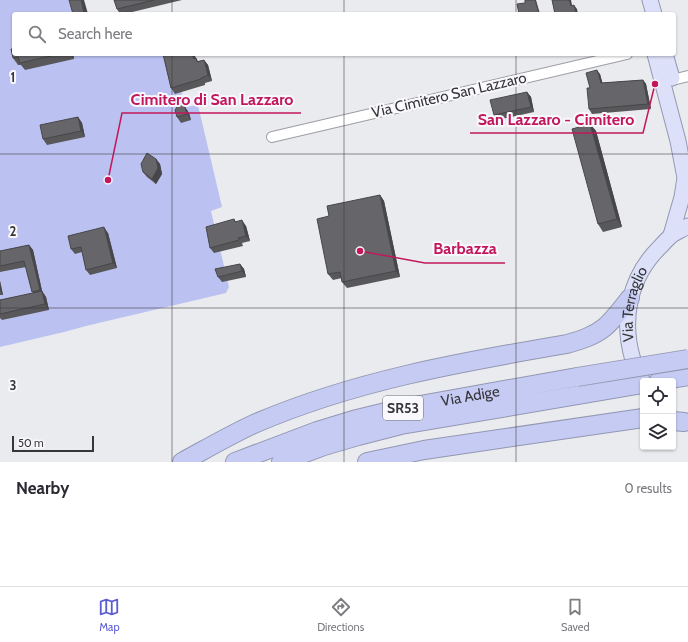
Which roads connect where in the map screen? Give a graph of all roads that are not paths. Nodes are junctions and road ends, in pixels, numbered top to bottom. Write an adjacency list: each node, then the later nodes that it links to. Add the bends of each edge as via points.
1 (640, 0): 3 (main road)
2 (650, 0): 4 (main road)
3 (643, 12)
4 (653, 12)
5 (617, 56): 10 (street, Via Cimitero San Lazzaro)
6 (655, 56): 13 (main road, via 678,141 685,178)
7 (666, 56): 9 (main road)
8 (688, 76): 9 (street)
9 (672, 80): 11 (main road)
10 (272, 137)
11 (688, 138)
12 (688, 226): 13 (main road, Via Terraglio)
13 (672, 235): 14 (main road, Via Terraglio, via 650,257 636,280)
14 (630, 298): 17 (main road, Via Terraglio, via 627,335 633,361); 22 (highway, via 606,326 593,335 577,341 491,357 372,384 321,399 254,424)
15 (688, 359): 20 (highway, Via Adige / SR53, bridge)
16 (688, 376): 18 (highway)
17 (641, 378)
18 (676, 378)
19 (640, 382): 20 (highway, Via Adige / SR53)
20 (578, 386): 23 (highway, Via Adige / SR53, via 398,409 318,431); 24 (highway, Via Adige / SR53, via 358,436)
21 (640, 418): 25 (highway, via 424,450)
22 (182, 462)
23 (236, 462)
24 (281, 462)
25 (368, 462)

